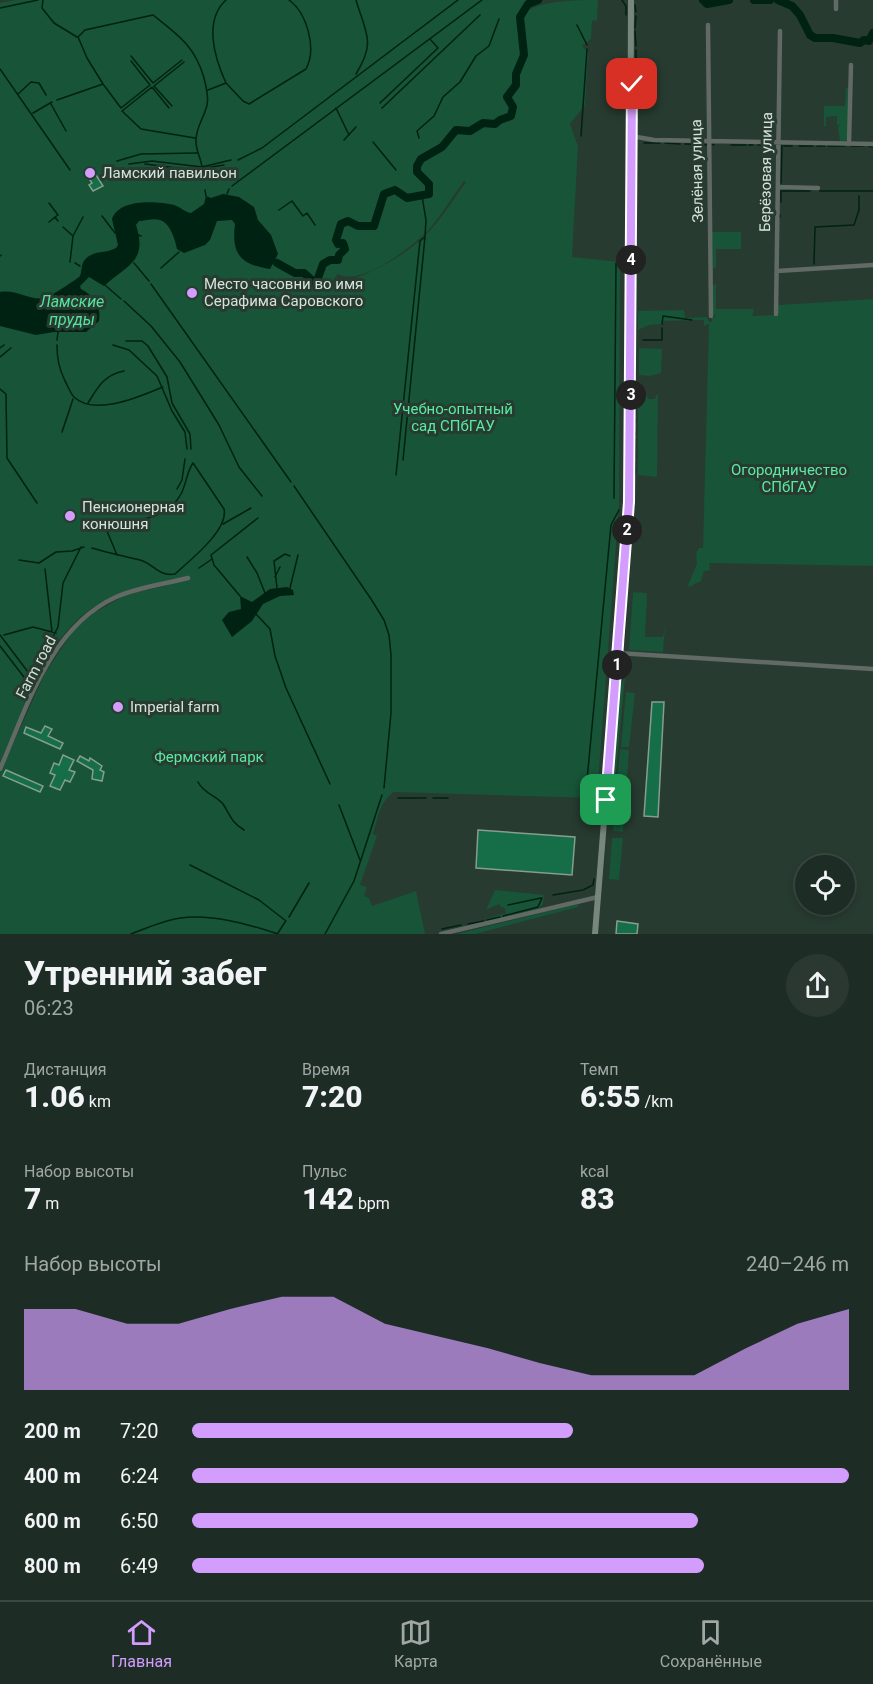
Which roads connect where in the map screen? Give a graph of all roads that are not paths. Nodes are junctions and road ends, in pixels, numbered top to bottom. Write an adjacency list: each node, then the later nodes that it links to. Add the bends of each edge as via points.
1 (836, 0): 3 (street)
2 (631, 2): 7 (main road)
3 (836, 9)
4 (708, 25): 8 (street, Зелёная улица)
5 (780, 31): 9 (street, Берёзовая улица)
6 (851, 65): 10 (street)
7 (631, 136): 8 (street); 19 (main road, via 630,477)
8 (710, 141): 9 (street); 17 (street, Зелёная улица)
9 (778, 142): 10 (street); 12 (street, Берёзовая улица)
10 (849, 143): 11 (street)
11 (873, 144)
12 (778, 186): 13 (street); 15 (street, Берёзовая улица)
13 (818, 188)
14 (873, 265): 15 (street)
15 (777, 270): 16 (street, Берёзовая улица)
16 (776, 314)
17 (711, 316)
18 (188, 578): 21 (street, Farm road, via 123,594 80,621 43,672)
19 (618, 653): 20 (street); 22 (main road)
20 (873, 669)
21 (0, 769)
22 (598, 897): 23 (street); 24 (main road)
23 (441, 934)
24 (595, 934)

